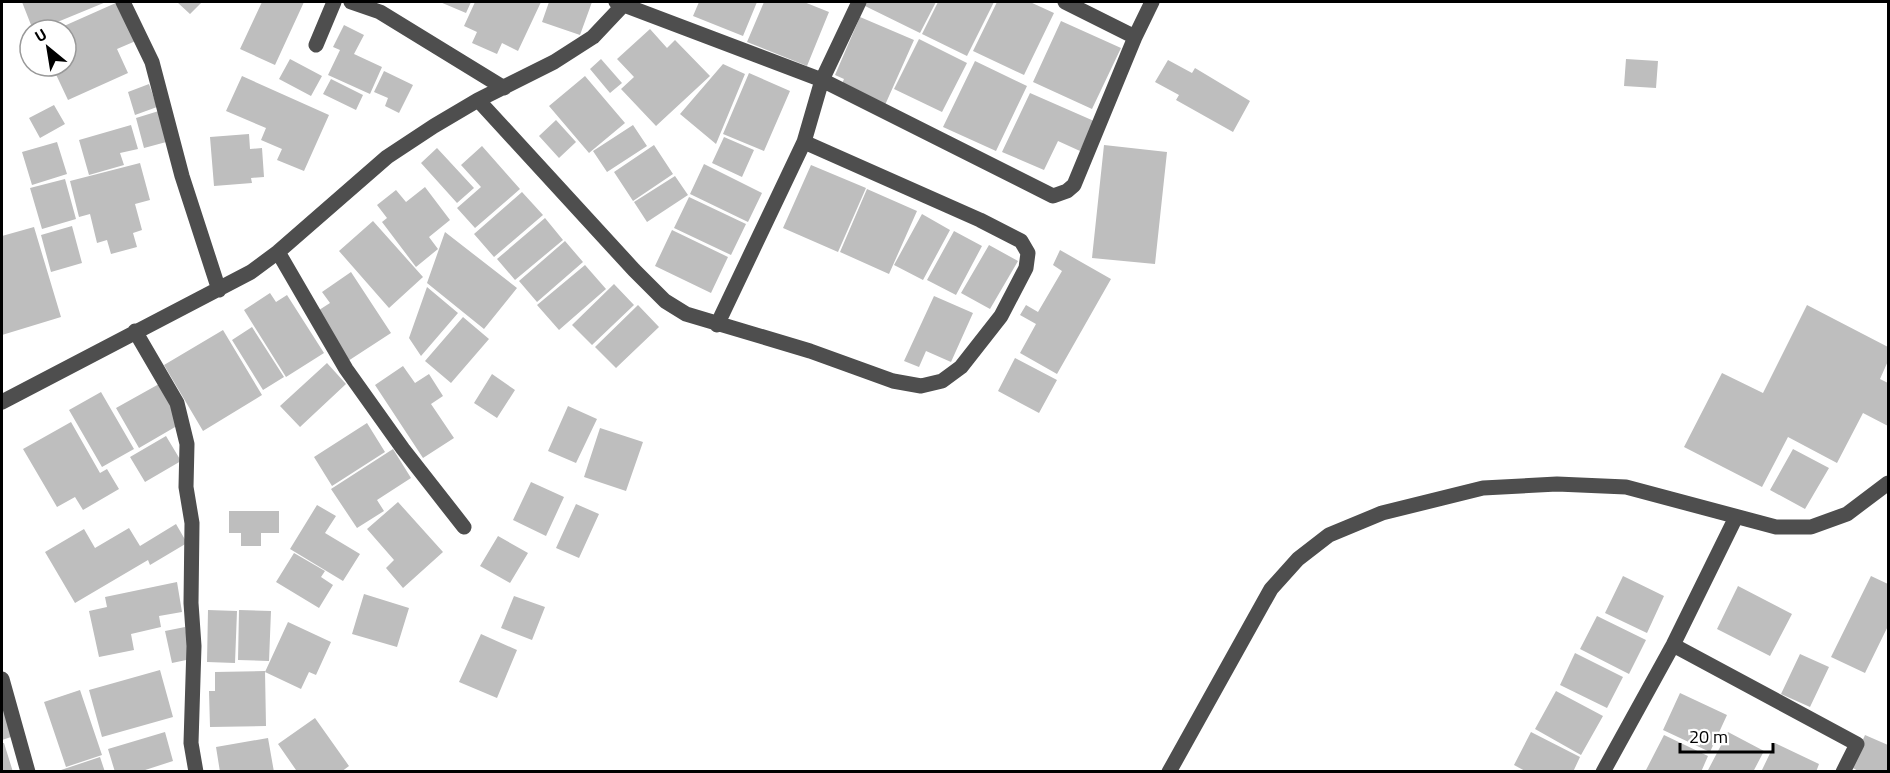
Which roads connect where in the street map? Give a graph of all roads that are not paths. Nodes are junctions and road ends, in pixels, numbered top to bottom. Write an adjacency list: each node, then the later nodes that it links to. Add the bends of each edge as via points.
1 (123, 2): 15 (street, via 152,63 182,176)
2 (333, 2): 9 (street)
3 (351, 2): 11 (street, via 380,12)
4 (859, 2): 10 (street)
5 (1065, 2): 8 (street)
6 (1152, 2): 8 (street)
7 (622, 3): 10 (street); 11 (street, via 592,37)
8 (1135, 37): 10 (street, via 1074,185 1053,196)
9 (316, 45)
10 (822, 80): 13 (street)
11 (504, 88): 12 (street)
12 (478, 100): 14 (street, via 387,157); 16 (street, via 665,301 686,314)
13 (804, 142): 16 (street); 16 (street, via 1021,242 1028,253 1026,268 1001,316 961,367 942,381 921,386 893,381)
14 (278, 252): 15 (street); 21 (street, via 346,369)
15 (219, 290): 17 (street)
16 (717, 324)
17 (135, 331): 18 (street); 25 (street, via 177,403 186,444 186,487 192,522 191,743)
18 (2, 402)
19 (1888, 483): 20 (street, via 1847,514 1810,527 1776,527)
20 (1736, 518): 22 (street); 26 (street, via 1626,487 1557,484 1483,488 1382,513 1329,535 1298,559 1271,589)
21 (464, 527)
22 (1673, 645): 27 (street); 28 (street, via 1857,744)
23 (2, 679): 24 (street)
24 (28, 771)
25 (196, 771)
26 (1169, 771)
27 (1603, 771)
28 (1843, 771)

